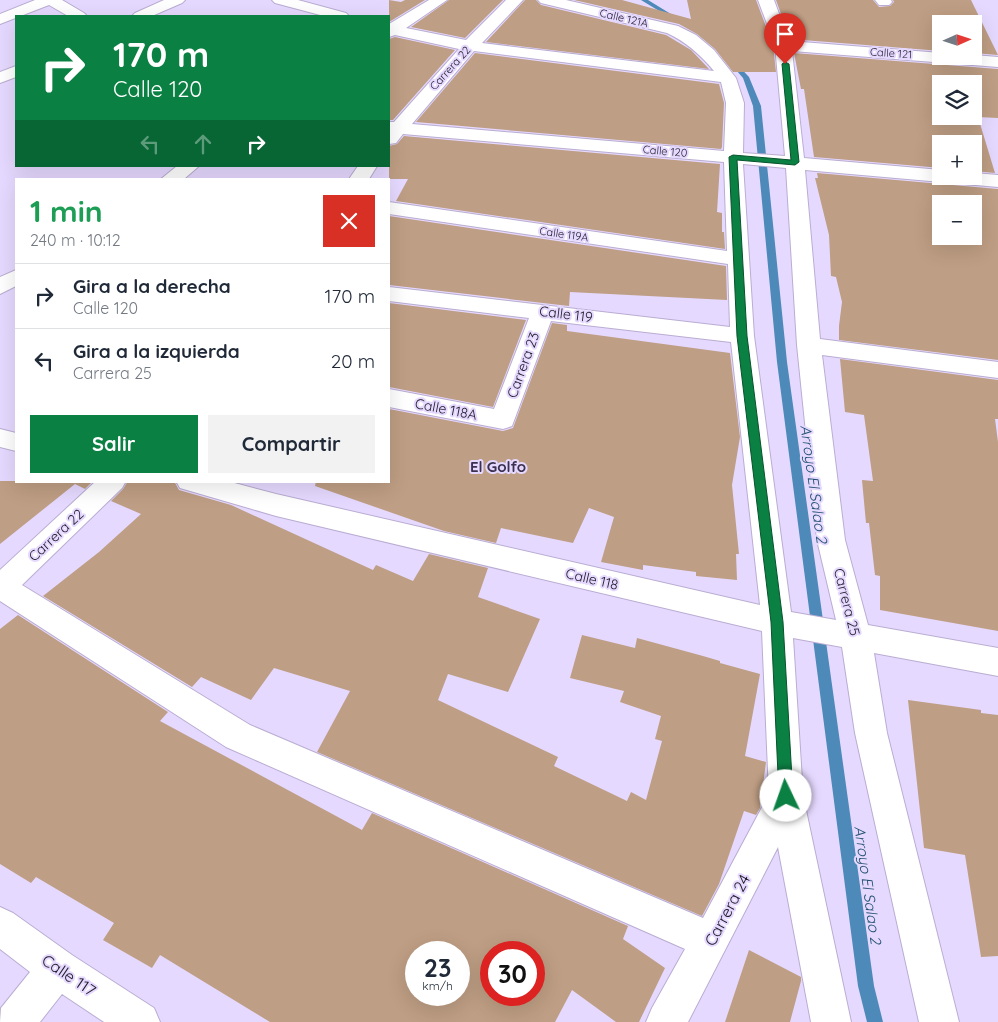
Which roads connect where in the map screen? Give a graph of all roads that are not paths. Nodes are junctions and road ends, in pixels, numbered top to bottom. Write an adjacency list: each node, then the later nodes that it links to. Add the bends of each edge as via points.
1 (49, 0): 9 (street); 13 (street)
2 (177, 0): 10 (street)
3 (280, 0): 8 (street)
4 (439, 0): 14 (street)
5 (515, 0): 16 (street, Carrera 22)
6 (546, 0): 20 (street, Calle 121A, via 672,29 708,53)
7 (766, 0): 15 (street, Carrera 25)
8 (299, 2): 11 (street); 12 (street)
9 (78, 15)
10 (142, 15)
11 (276, 15)
12 (338, 15)
13 (0, 19)
14 (390, 30): 16 (street)
15 (783, 45): 17 (street, Calle 121); 23 (street, Carrera 25)
16 (470, 46): 20 (street); 21 (street, Carrera 22)
17 (998, 62)
18 (15, 71): 19 (street)
19 (0, 78)
20 (728, 78): 22 (street)
21 (391, 132): 22 (street, Calle 120)
22 (743, 158): 23 (street, Calle 120); 32 (street)
23 (788, 162): 26 (street, Calle 120); 36 (street, Carrera 25)
24 (189, 167): 27 (street)
25 (367, 167): 28 (street)
26 (932, 175)
27 (172, 178)
28 (360, 178)
29 (982, 179): 30 (street)
30 (998, 181)
31 (390, 208): 32 (street, Calle 119A)
32 (738, 259): 35 (street)
33 (390, 294): 34 (street, Calle 119)
34 (543, 311): 35 (street, Calle 119); 39 (street, Carrera 23)
35 (742, 336): 45 (street)
36 (809, 345): 37 (street); 46 (street, Carrera 25, via 831,540)
37 (998, 370)
38 (390, 398): 39 (street, Calle 118A)
39 (503, 420)
40 (0, 438): 41 (street)
41 (15, 442)
42 (110, 483): 44 (street, Carrera 22)
43 (196, 483): 45 (street, Calle 118, via 276,505)
44 (0, 587): 50 (street, via 238,736)
45 (777, 622): 46 (street, Calle 118); 48 (street)
46 (856, 638): 47 (street, Calle 118); 56 (street, Carrera 25, via 871,733)
47 (998, 662)
48 (786, 796): 50 (street, Carrera 24); 55 (street)
49 (0, 926): 51 (street, Calle 117)
50 (711, 941): 54 (street, Carrera 24)
51 (58, 969): 52 (street); 53 (street, Calle 117)
52 (15, 1022)
53 (140, 1022)
54 (666, 1022)
55 (831, 1022)
56 (939, 1022)

